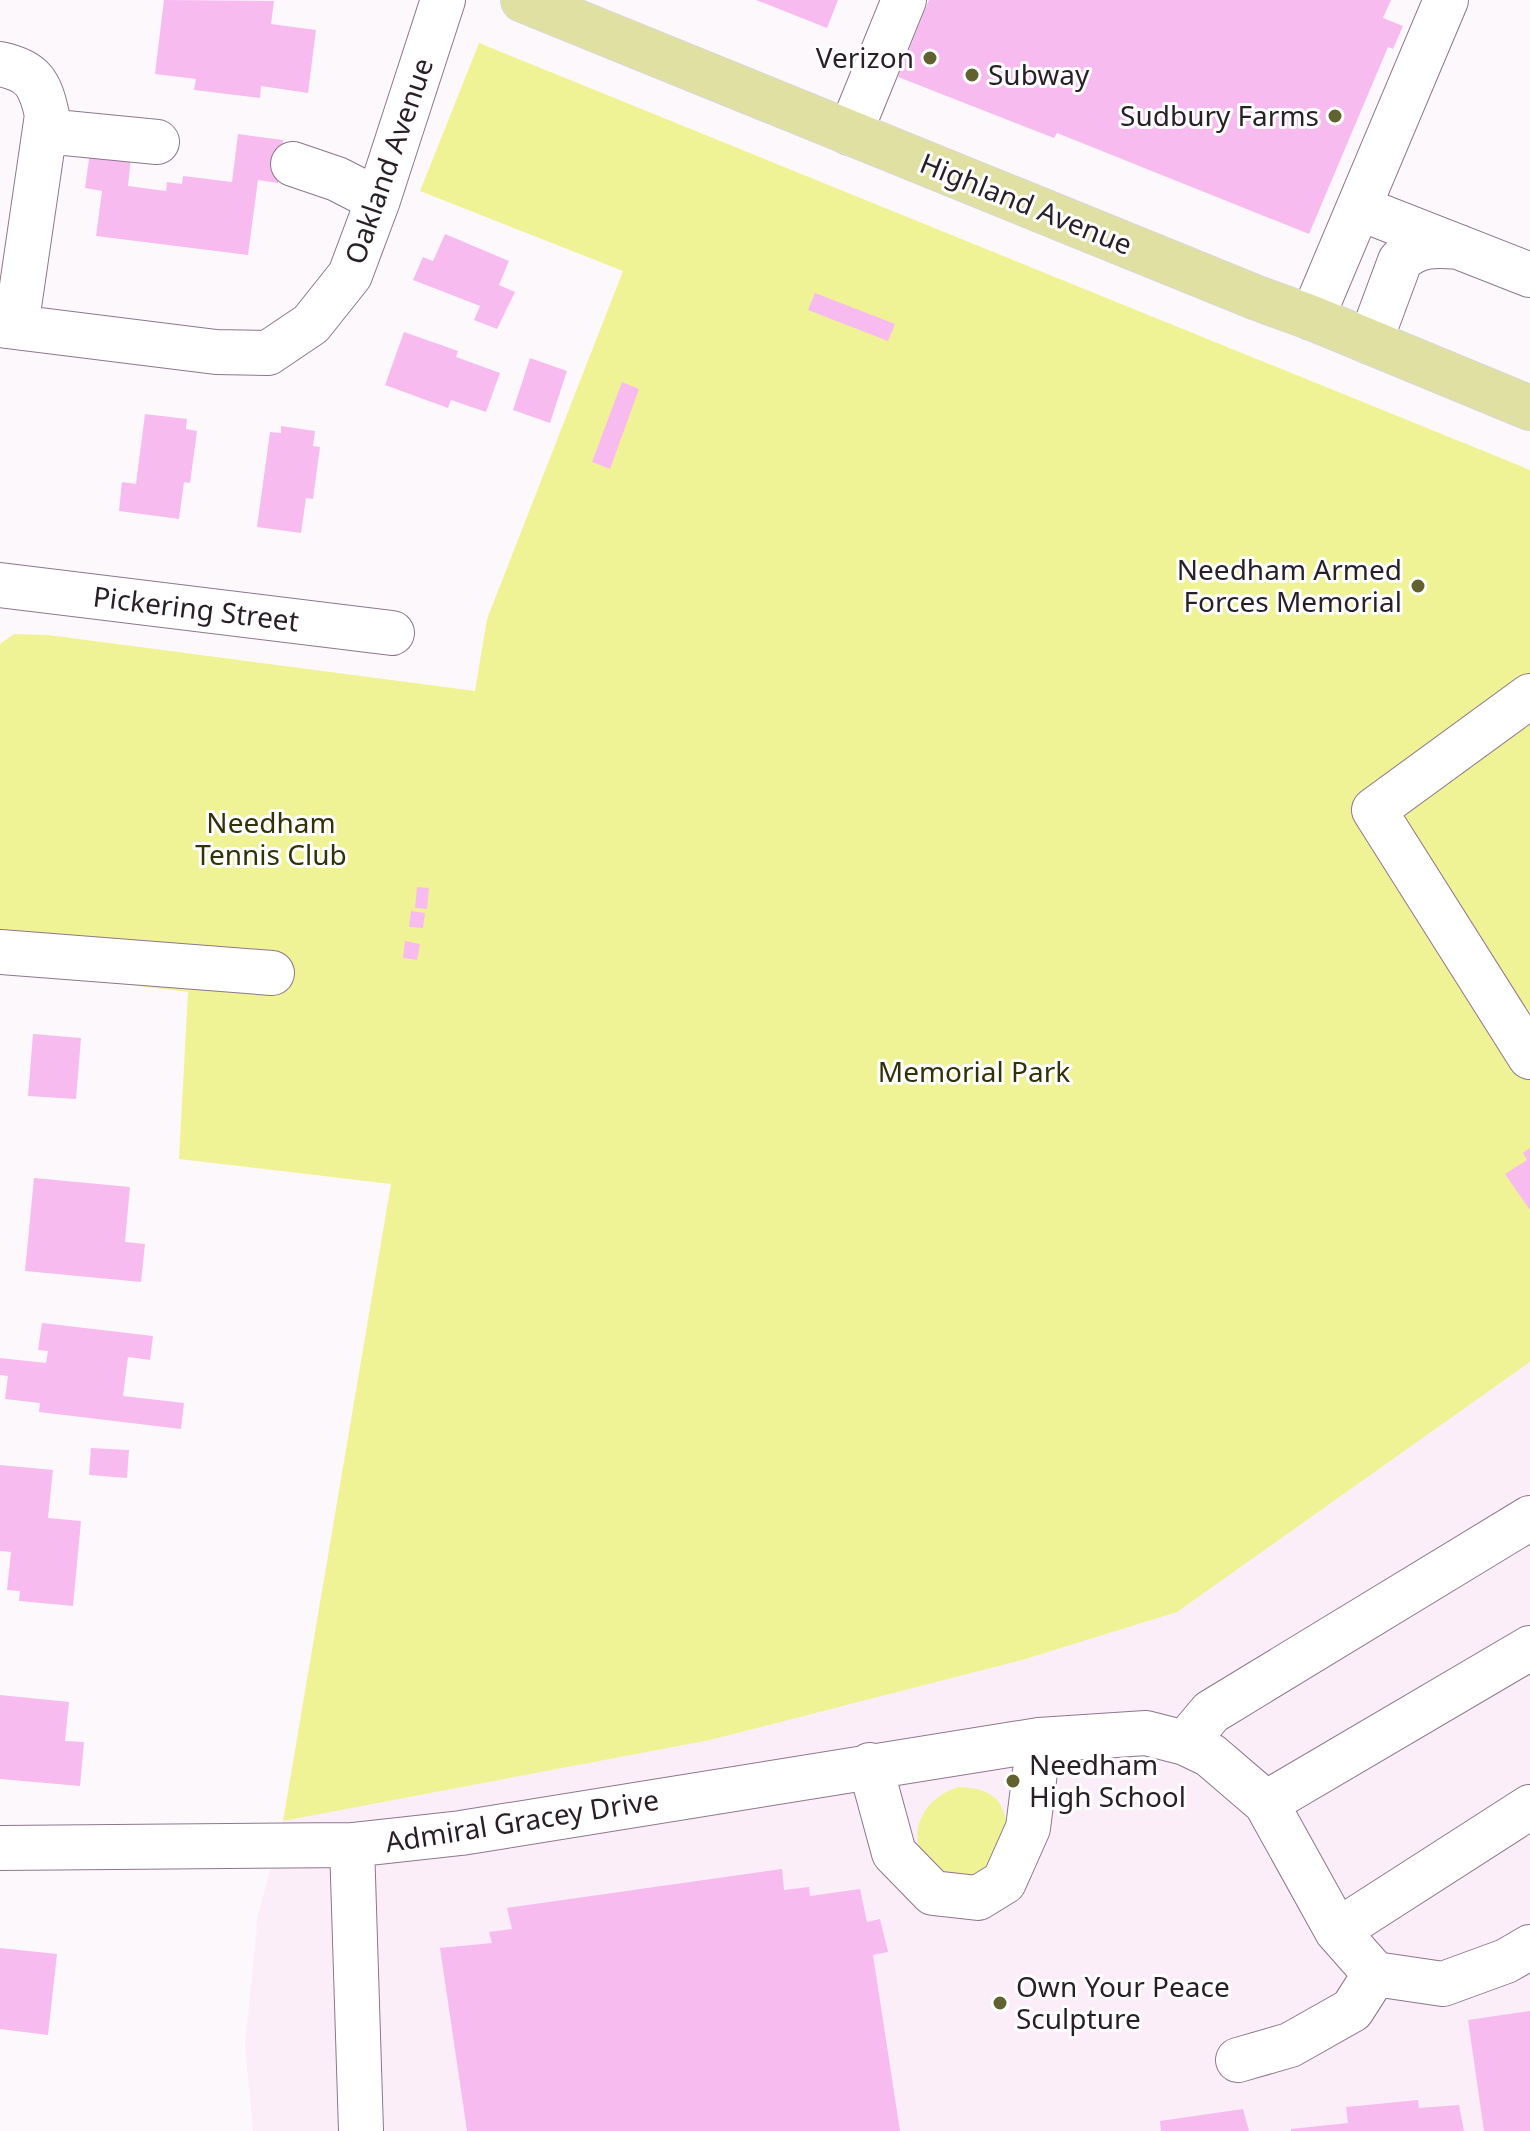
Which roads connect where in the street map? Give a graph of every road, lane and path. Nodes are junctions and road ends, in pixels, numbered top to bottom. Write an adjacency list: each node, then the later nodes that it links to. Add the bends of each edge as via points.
1 (443, 0): 10 (street, Oakland Avenue)
2 (524, 0): 7 (main road, Highland Avenue)
3 (904, 0): 7 (street)
4 (1446, 0): 11 (street)
5 (0, 64): 6 (street, via 32,77 42,93)
6 (45, 131): 8 (street); 15 (street)
7 (850, 133): 14 (main road, Highland Avenue)
8 (157, 142)
9 (293, 164): 10 (street)
10 (378, 200): 15 (street, Oakland Avenue, via 350,275 311,324 268,353 216,352)
11 (1359, 208): 12 (street); 14 (street)
12 (1461, 247): 13 (street); 16 (street, via 1431,246 1407,254 1395,271)
13 (1530, 275)
14 (1312, 318): 16 (main road, Highland Avenue)
15 (8, 326)
16 (1370, 342): 17 (main road, Highland Avenue)
17 (1530, 408)
18 (0, 585): 19 (street, Pickering Street)
19 (392, 633)
20 (1530, 696): 23 (street, via 1374,810)
21 (0, 952): 22 (street)
22 (272, 973)
23 (1530, 1057)
24 (1530, 1518): 27 (street, via 1211,1712)
25 (1530, 1648): 29 (street)
26 (1039, 1740): 27 (street, Admiral Gracey Drive, via 1146,1733); 28 (street, Admiral Gracey Drive); 28 (street, via 1028,1828 1004,1882 978,1898 933,1893 894,1853)
27 (1185, 1743): 29 (street, Admiral Gracey Drive, via 1210,1755)
28 (870, 1765): 31 (street, Admiral Gracey Drive, via 461,1833)
29 (1266, 1803): 33 (street)
30 (1530, 1807): 33 (street)
31 (352, 1845): 32 (street, Admiral Gracey Drive); 37 (street)
32 (0, 1848)
33 (1337, 1931): 35 (street)
34 (1530, 1947): 35 (street, via 1443,1984)
35 (1375, 1974): 36 (street, via 1352,2010 1290,2045)
36 (1238, 2060)
37 (361, 2131)

